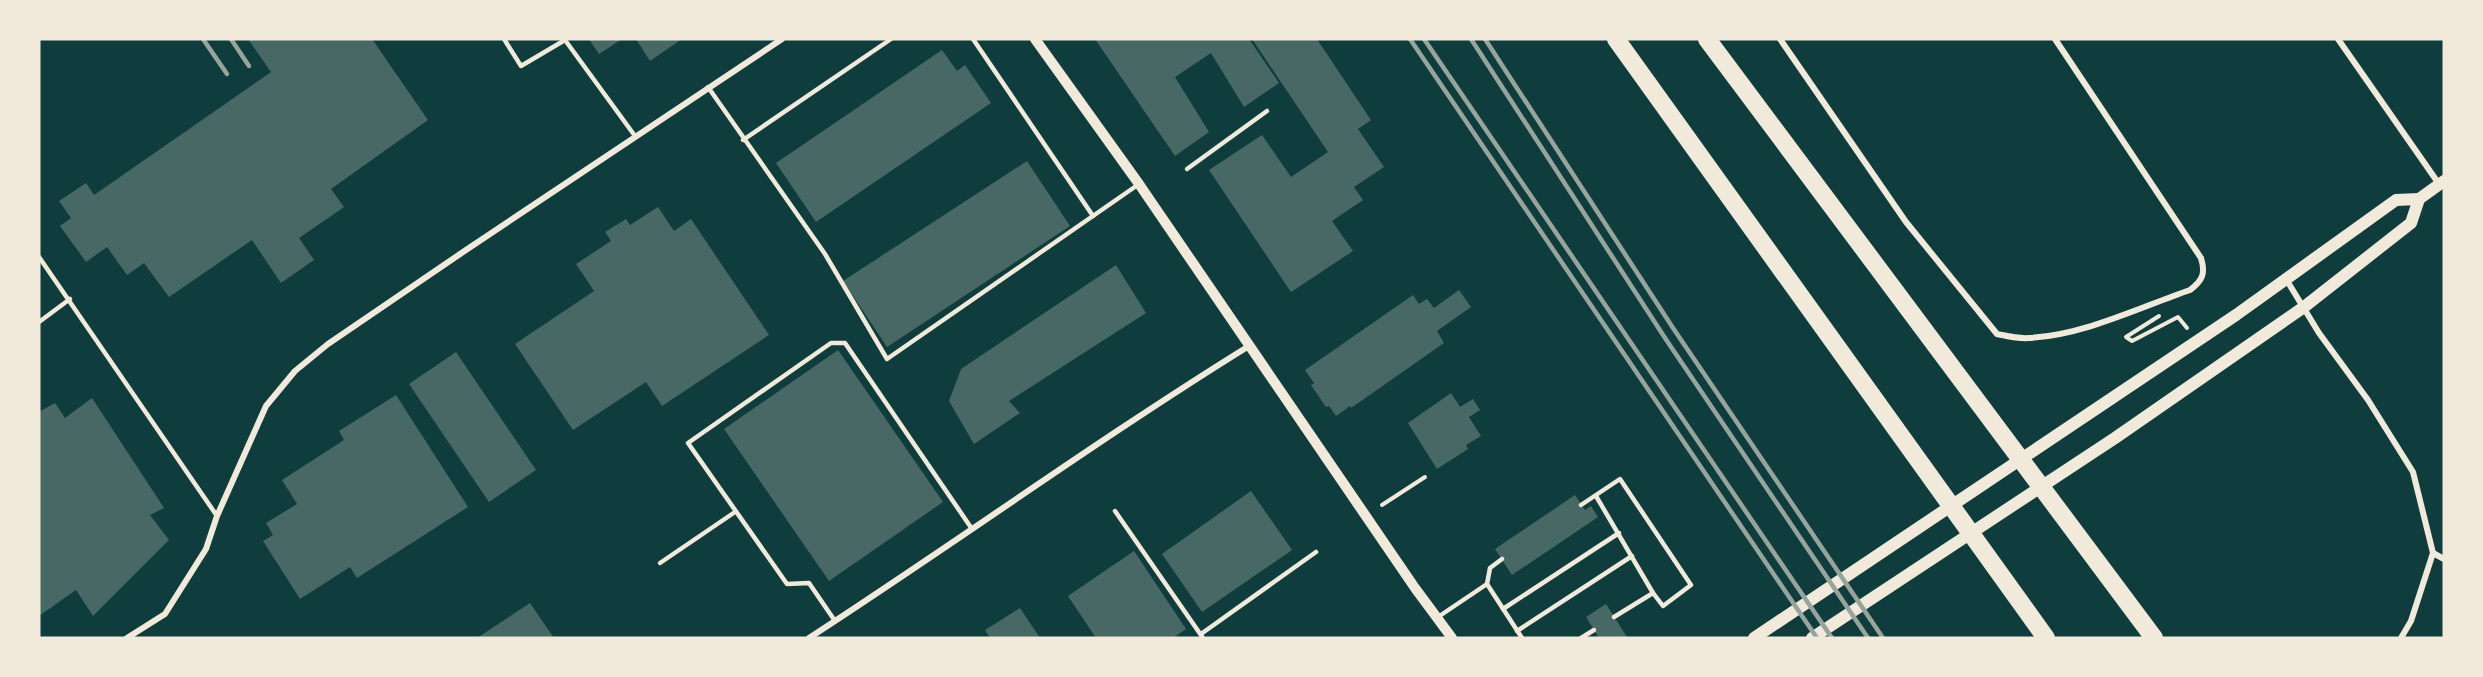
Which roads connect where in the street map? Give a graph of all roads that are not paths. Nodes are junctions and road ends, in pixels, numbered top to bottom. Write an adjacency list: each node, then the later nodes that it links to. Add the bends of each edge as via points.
1 (504, 39): 13 (lane, via 521,66 565,40)
2 (782, 39): 11 (street)
3 (891, 39): 14 (lane)
4 (973, 39): 19 (lane)
5 (1035, 39): 17 (street)
6 (1616, 39): 49 (highway)
7 (1707, 39): 56 (highway)
8 (1780, 39): 9 (street, via 1906,222 1996,334 2026,338 2084,328 2166,298 2201,282 2205,270 2201,258)
9 (2055, 39)
10 (2338, 39): 16 (street)
11 (708, 87): 13 (street); 14 (lane)
12 (1267, 111): 15 (lane)
13 (635, 136): 30 (street, via 295,371 266,406)
14 (743, 140): 19 (lane, via 825,254 887,359)
15 (1187, 169)
16 (2442, 182): 18 (main road)
17 (1139, 184): 19 (lane); 25 (street)
18 (2419, 200): 21 (main road, via 2396,200); 23 (main road, via 2411,223)
19 (1093, 216)
20 (39, 257): 22 (lane)
21 (2286, 279): 23 (street); 48 (main road)
22 (70, 299): 24 (lane); 30 (lane)
23 (2304, 307): 34 (street, via 2412,472); 55 (main road, via 2115,438)
24 (39, 322)
25 (1249, 346): 31 (street, via 1152,406); 43 (street)
26 (1596, 496): 27 (lane); 32 (lane); 40 (lane, via 1620,479 1691,585 1663,606)
27 (1581, 505)
28 (735, 512): 31 (lane, via 688,443 831,343 845,343); 38 (lane); 44 (lane, via 787,584 809,583)
29 (1115, 512): 47 (lane)
30 (217, 516): 50 (street, via 206,549 165,614)
31 (972, 529): 44 (street)
32 (1618, 533): 35 (lane); 41 (lane)
33 (1316, 552): 47 (lane)
34 (2433, 553): 37 (street); 57 (street, via 2411,621)
35 (1632, 556): 40 (lane); 46 (lane)
36 (1502, 559): 39 (lane, via 1490,568)
37 (2444, 559)
38 (660, 563)
39 (1487, 584): 41 (lane); 43 (lane)
40 (1653, 593): 42 (lane)
41 (1503, 609): 46 (lane)
42 (1614, 617)
43 (1437, 618): 52 (street)
44 (835, 621): 51 (street)
45 (1594, 630): 54 (lane)
46 (1517, 631): 53 (lane)
47 (1202, 636)
48 (1757, 636)
49 (2044, 636)
50 (127, 638)
51 (809, 638)
52 (1452, 638)
53 (1522, 638)
54 (1581, 638)
55 (1812, 638)
56 (2154, 638)
57 (2401, 638)

